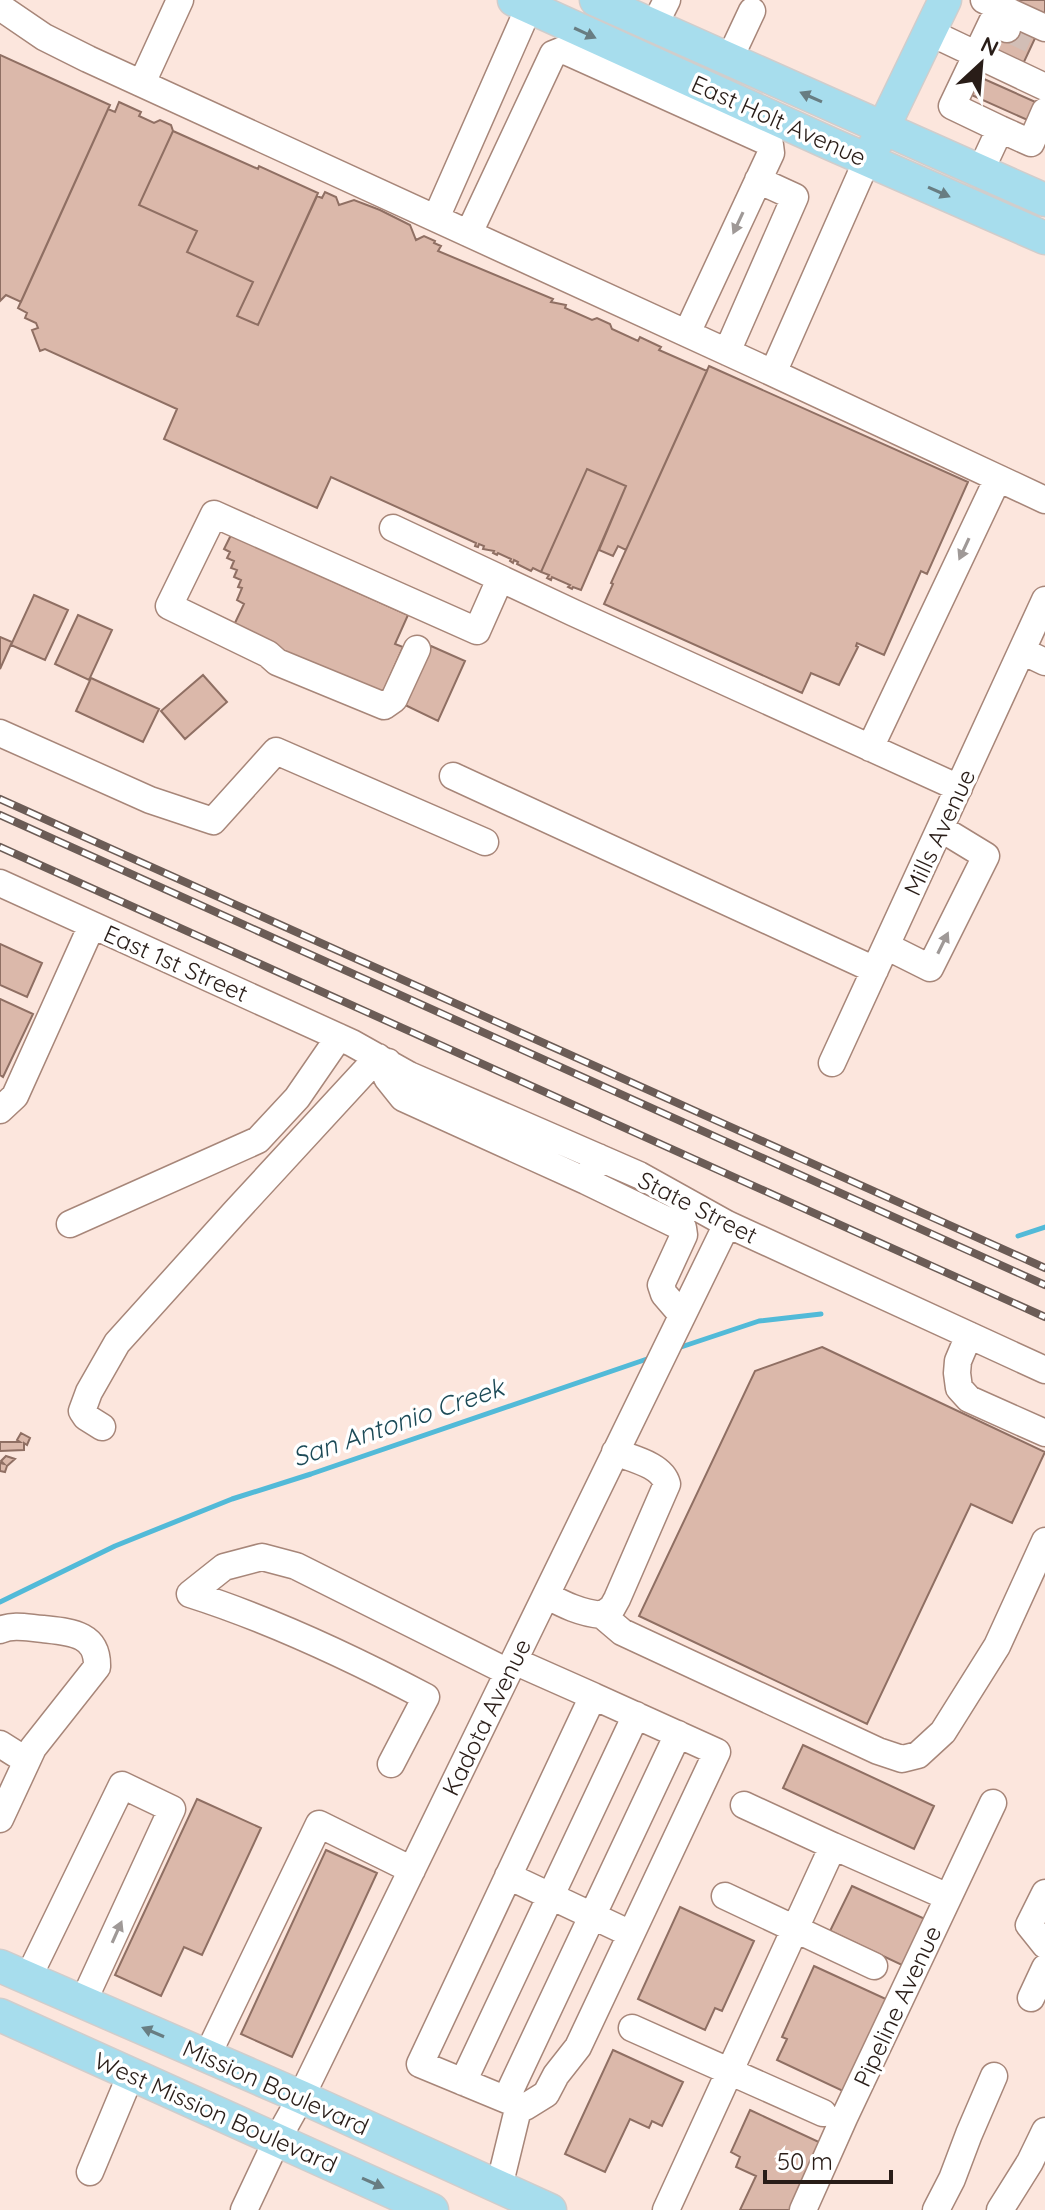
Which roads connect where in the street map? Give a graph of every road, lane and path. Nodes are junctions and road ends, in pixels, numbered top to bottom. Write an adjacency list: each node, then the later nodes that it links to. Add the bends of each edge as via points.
1 (180, 0): 14 (street)
2 (596, 0): 8 (main road, East Holt Avenue)
3 (945, 0): 10 (main road)
4 (984, 0): 9 (street)
5 (521, 3): 19 (main road, East Holt Avenue, one-way to 19); 23 (street, via 488,99)
6 (0, 7): 14 (street, via 44,37)
7 (752, 11): 13 (street)
8 (660, 13): 13 (main road, East Holt Avenue)
9 (1012, 16): 11 (street); 12 (street, via 992,22)
10 (929, 32): 12 (street); 17 (main road)
11 (1041, 38)
12 (977, 55): 15 (street); 18 (street, via 952,106)
13 (729, 60): 17 (main road, East Holt Avenue, one-way to 13)
14 (142, 83): 23 (street)
15 (1045, 87)
16 (1045, 111): 18 (street, via 1031,143)
17 (882, 129): 19 (main road); 20 (main road, East Holt Avenue)
18 (1000, 129): 20 (street)
19 (867, 160): 25 (main road, East Holt Avenue, one-way to 25); 28 (street)
20 (980, 172): 22 (main road, East Holt Avenue)
21 (758, 180): 24 (street, via 771,153 765,141 557,51); 26 (street, one-way to 26); 27 (street, via 795,197)
22 (1043, 194)
23 (436, 218): 24 (street)
24 (469, 233): 26 (street)
25 (1045, 238)
26 (687, 333): 27 (street)
27 (727, 352): 28 (street)
28 (773, 373): 29 (street)
29 (998, 478): 30 (street); 37 (street, one-way to 37)
30 (1042, 491)
31 (393, 528): 32 (street)
32 (500, 579): 34 (street, via 477,631 214,514 169,606 277,662 384,706 394,699); 37 (street)
33 (1045, 600): 35 (street, Mills Avenue)
34 (417, 649)
35 (1033, 656): 39 (street, Mills Avenue)
36 (0, 733): 41 (street, via 150,800 213,821 276,751)
37 (870, 748): 39 (street)
38 (453, 776): 44 (street)
39 (959, 788): 40 (street, Mills Avenue)
40 (940, 828): 44 (street, Mills Avenue); 44 (street, one-way to 40, via 930,968 986,856)
41 (485, 842)
42 (0, 883): 43 (street, East 1st Street)
43 (92, 925): 45 (street, East 1st Street); 48 (street)
44 (880, 958): 47 (street, Mills Avenue)
45 (346, 1040): 46 (street, State Street); 54 (street, via 258,1140)
46 (383, 1060): 49 (street, State Street); 59 (street, via 117,1343 82,1411)
47 (832, 1063)
48 (5, 1099)
49 (452, 1107): 50 (street, State Street); 51 (street)
50 (506, 1117): 51 (street); 52 (street, State Street)
51 (495, 1141): 53 (street)
52 (598, 1157): 53 (street); 55 (street, State Street)
53 (586, 1181): 56 (street, via 683,1228 661,1285)
54 (70, 1224)
55 (727, 1224): 56 (street, Kadota Avenue); 57 (street, State Street)
56 (677, 1325): 61 (street, Kadota Avenue)
57 (969, 1335): 58 (street, State Street); 60 (street, via 958,1361 959,1388 969,1399)
58 (1045, 1370)
59 (102, 1427)
60 (1045, 1433)
61 (615, 1452): 63 (street, Kadota Avenue); 64 (street, via 657,1469 667,1484 617,1599)
62 (1045, 1541): 64 (street, via 997,1646 943,1732 918,1755 902,1759 622,1632)
63 (546, 1595): 64 (street); 66 (street, Kadota Avenue)
64 (602, 1615)
65 (0, 1630): 71 (street, via 11,1626 71,1632 88,1641 97,1659 97,1667)
66 (511, 1667): 67 (street); 72 (street, via 278,1560 262,1557 224,1567 190,1594 263,1619 426,1697); 77 (street, Kadota Avenue)
67 (593, 1696): 68 (street); 78 (street)
68 (636, 1715): 69 (street); 80 (street)
69 (678, 1734): 83 (street); 85 (street, via 717,1752)
70 (0, 1744): 71 (street)
71 (27, 1761): 75 (street)
72 (391, 1764)
73 (993, 1803): 82 (street, Pipeline Avenue)
74 (744, 1805): 76 (street)
75 (0, 1819)
76 (833, 1846): 82 (street); 84 (street)
77 (412, 1870): 94 (street, via 319,1824); 99 (street, Kadota Avenue)
78 (508, 1876): 80 (street); 98 (street, via 420,2064)
79 (1045, 1893): 86 (street, via 1029,1925)
80 (550, 1896): 83 (street); 98 (street)
81 (725, 1896): 84 (street)
82 (948, 1897): 110 (street, Pipeline Avenue)
83 (592, 1916): 85 (street); 100 (street)
84 (795, 1929): 87 (street); 95 (street)
85 (631, 1934): 100 (street, via 578,2047 546,2094 525,2107)
86 (1045, 1945)
87 (874, 1966)
88 (1045, 1968): 90 (street)
89 (14, 1972): 91 (main road, Mission Boulevard); 91 (street, one-way to 89, via 172,1809 122,1785)
90 (1031, 1998)
91 (83, 2002): 94 (main road, Mission Boulevard, one-way to 91)
92 (0, 2015): 96 (main road, West Mission Boulevard)
93 (632, 2028): 95 (street)
94 (207, 2056): 99 (main road, Mission Boulevard)
95 (730, 2072): 101 (street); 109 (street)
96 (131, 2074): 103 (main road, West Mission Boulevard); 104 (street)
97 (994, 2076): 111 (street)
98 (463, 2082): 100 (street)
99 (301, 2097): 103 (street, Kadota Avenue); 105 (main road, Mission Boulevard)
100 (512, 2102): 105 (street)
101 (823, 2113)
102 (1045, 2131): 112 (street)
103 (277, 2140): 106 (street, Kadota Avenue); 107 (main road, West Mission Boulevard, one-way to 107)
104 (90, 2172)
105 (499, 2187): 108 (main road, Mission Boulevard)
106 (244, 2210)
107 (432, 2210)
108 (550, 2210)
109 (666, 2210)
110 (803, 2210)
111 (936, 2210)
112 (1000, 2210)

